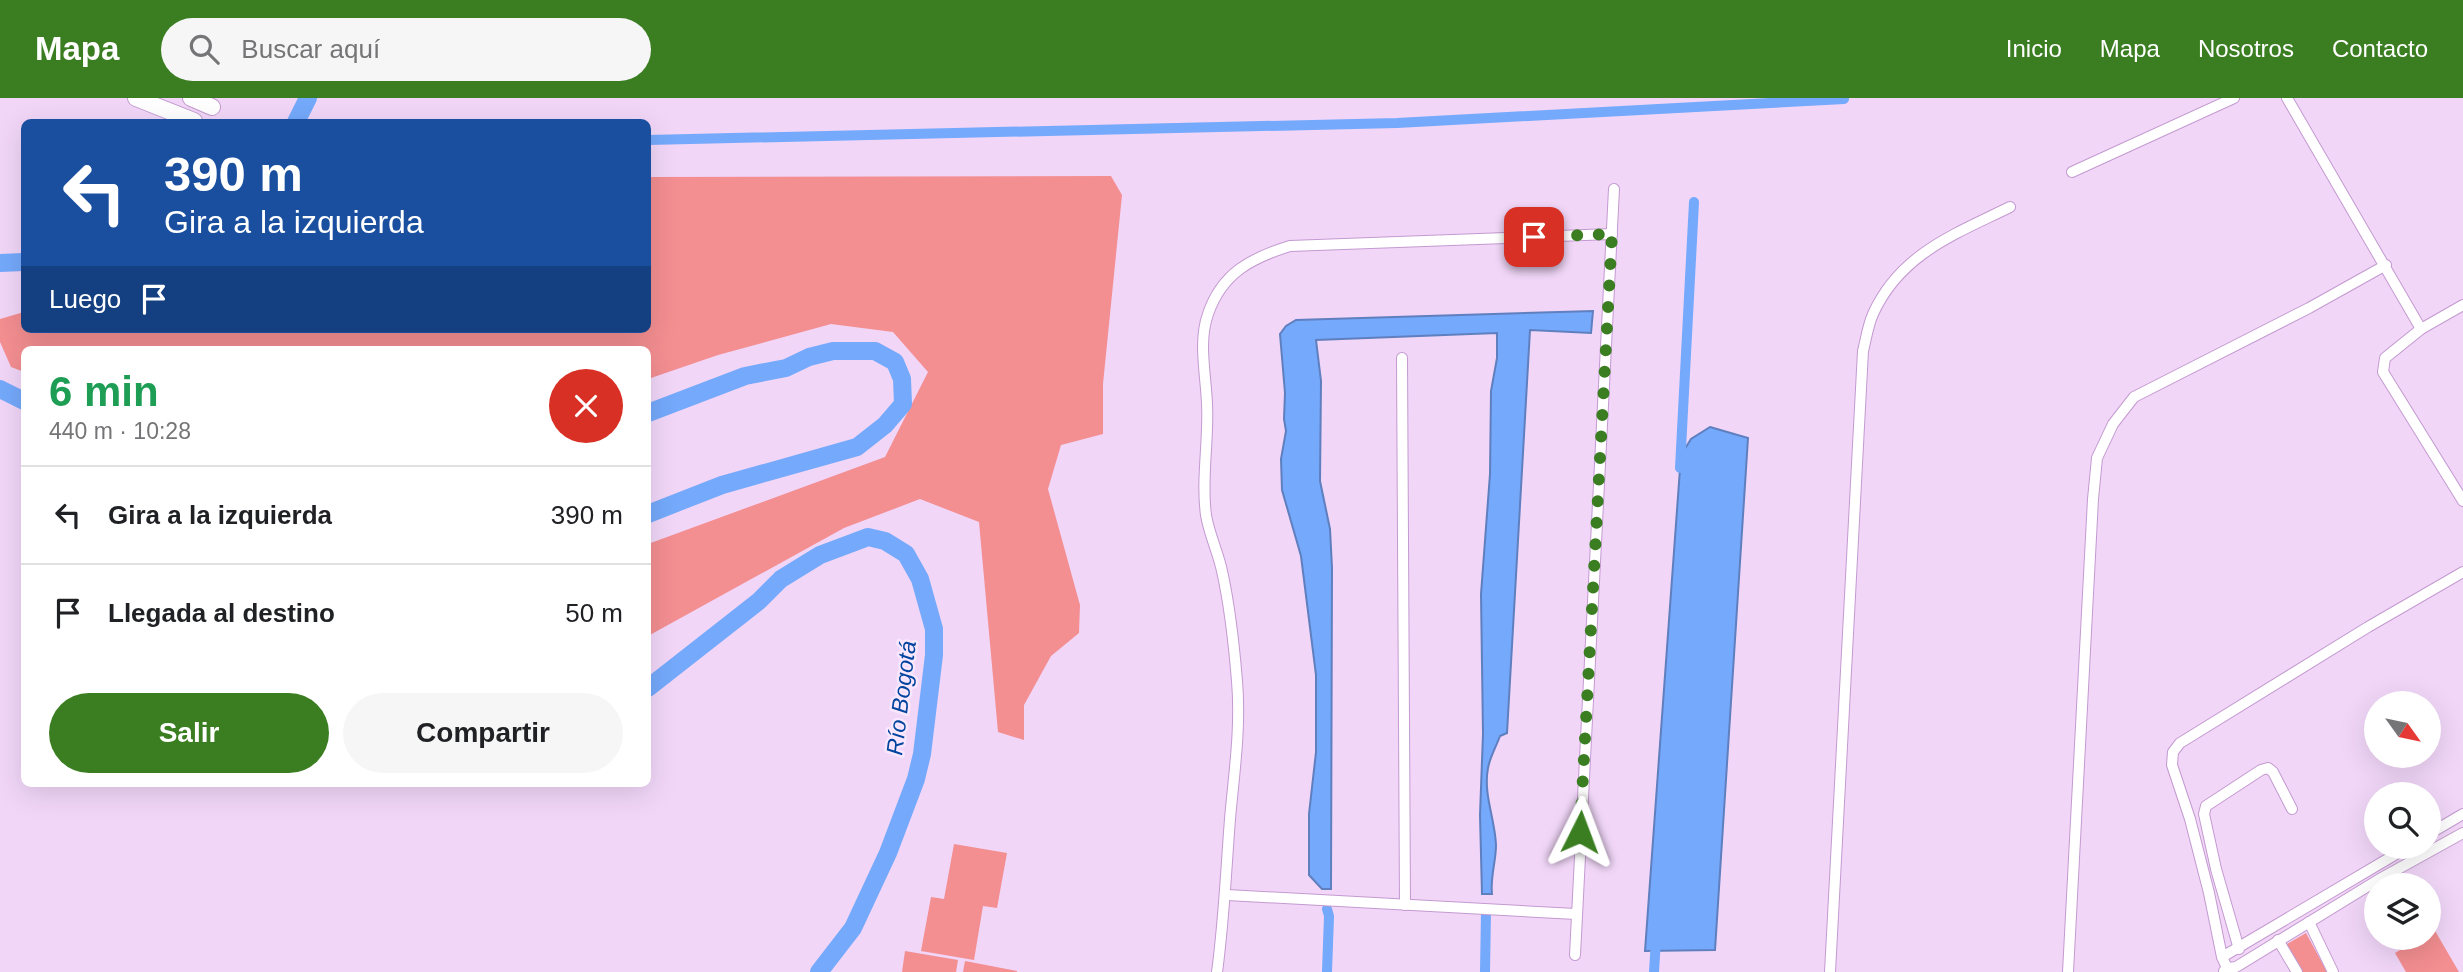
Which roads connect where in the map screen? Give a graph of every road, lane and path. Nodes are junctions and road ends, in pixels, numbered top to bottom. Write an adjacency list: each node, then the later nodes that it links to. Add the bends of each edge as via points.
1 (136, 98): 6 (main road)
2 (191, 98): 5 (main road)
3 (2234, 98): 7 (street)
4 (2287, 98): 11 (street)
5 (212, 107)
6 (189, 119)
7 (2072, 172)
8 (1614, 189): 10 (street)
9 (2010, 207): 31 (street, via 1932,246 1908,264 1873,315 1863,351)
10 (1612, 234): 22 (street, via 1290,246 1261,255 1237,270 1218,290 1203,339 1208,422 1204,491 1206,518 1232,621 1237,685 1238,738); 24 (street)
11 (2386, 265): 13 (street); 32 (street, via 2134,397 2113,424 2097,457)
12 (2463, 304): 13 (street)
13 (2421, 329): 15 (street, via 2385,358 2383,372)
14 (1402, 358): 23 (street)
15 (2463, 501)
16 (2463, 574): 29 (street, via 2368,627 2180,743 2173,752 2172,765 2190,819)
17 (2292, 809): 27 (street, via 2268,768 2206,806 2216,869)
18 (2463, 814): 19 (street)
19 (2441, 828)
20 (2463, 833): 25 (street)
21 (2388, 859): 27 (street)
22 (1227, 895): 23 (street); 30 (street)
23 (1405, 905): 24 (street)
24 (1576, 914): 28 (street)
25 (2309, 922): 26 (street); 34 (street)
26 (2278, 940): 29 (street, via 2236,967); 33 (street)
27 (2239, 949): 29 (street)
28 (1575, 955)
29 (2224, 966)
30 (1217, 972)
31 (1830, 972)
32 (2068, 972)
33 (2297, 972)
34 (2333, 972)

